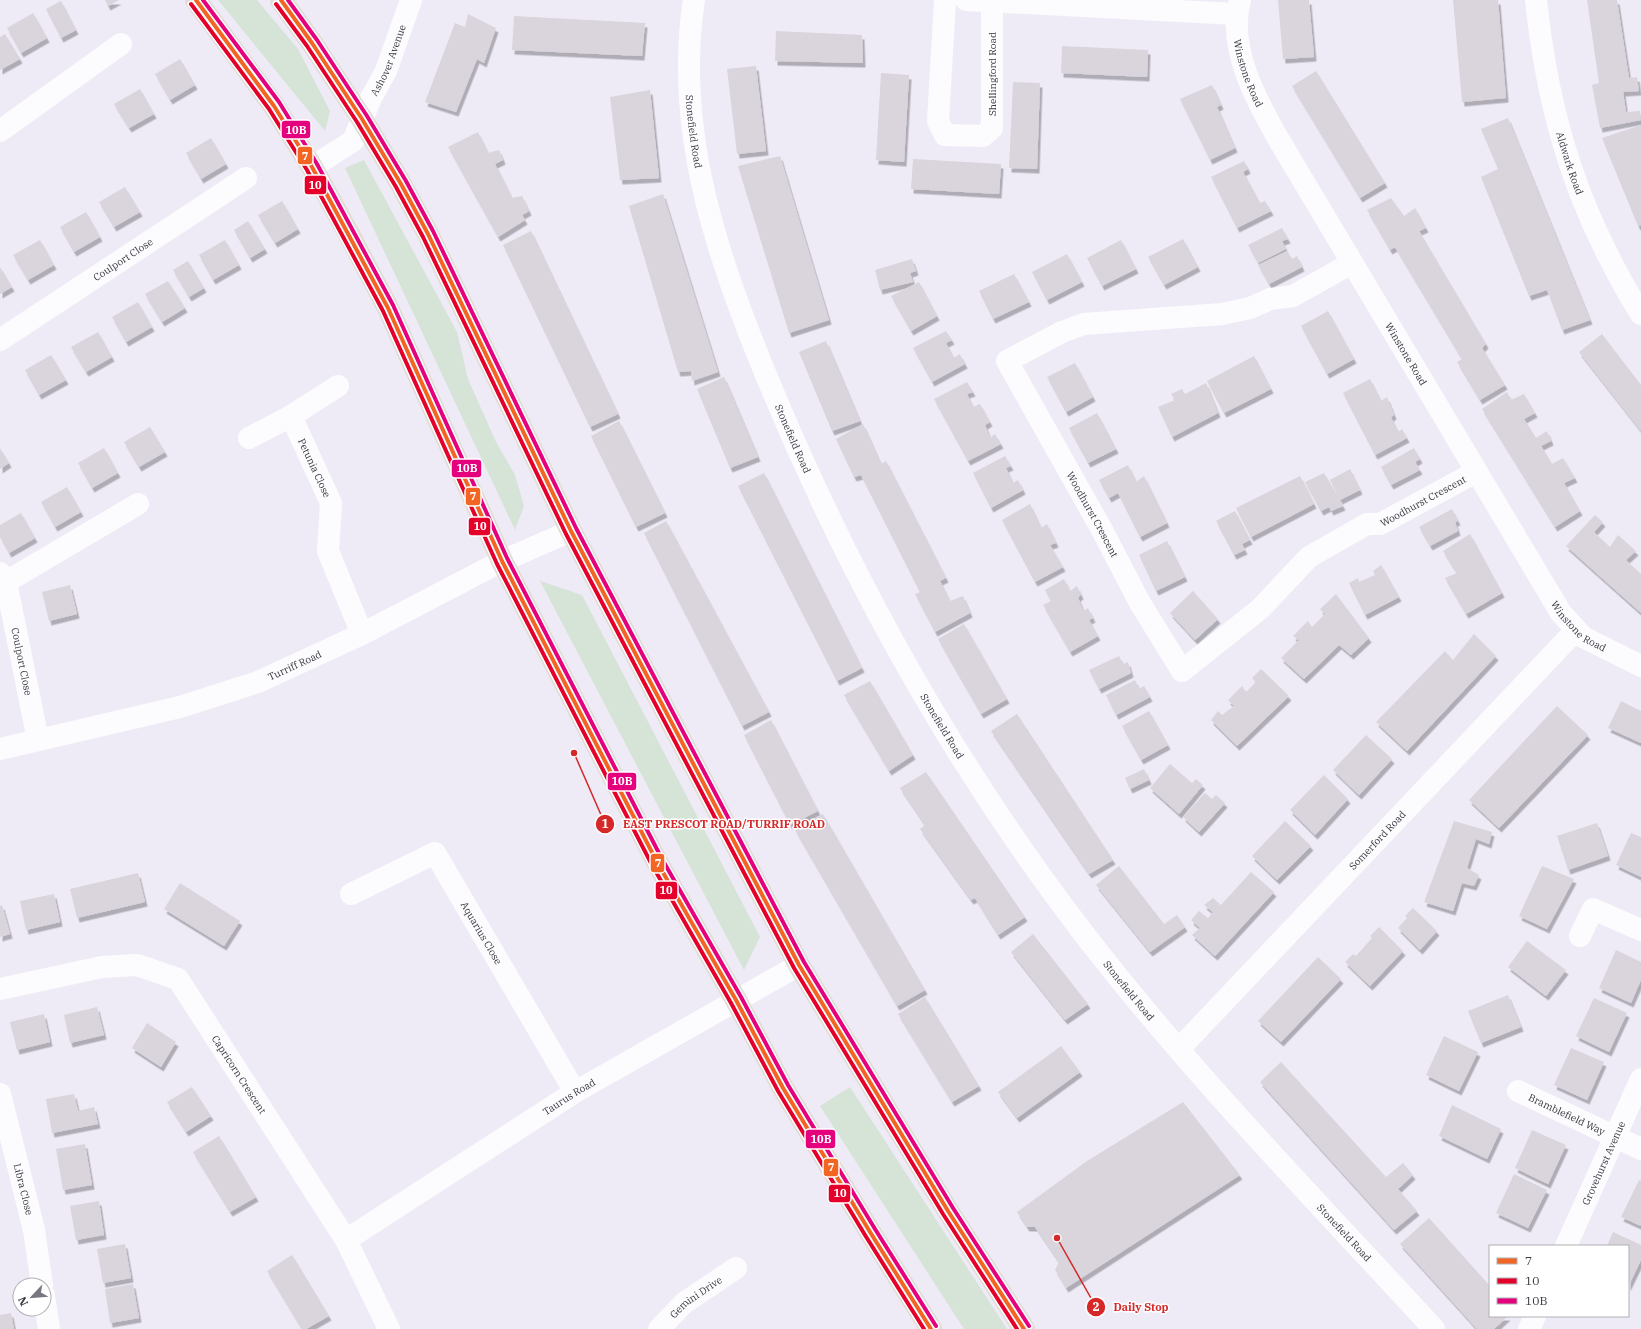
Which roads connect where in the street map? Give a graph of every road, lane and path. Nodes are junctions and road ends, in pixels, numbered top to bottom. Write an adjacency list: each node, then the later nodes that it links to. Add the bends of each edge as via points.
1 (196, 0): 13 (highway, via 270,100)
2 (281, 0): 11 (highway)
3 (411, 0): 11 (street, Ashover Avenue, via 386,71)
4 (694, 0): 37 (street, Stonefield Road, via 690,37 691,104 696,148 709,213 732,291 801,457 876,609 954,744 1017,842 1080,928)
5 (945, 0): 8 (street, Shellingford Road, via 938,121 945,135 983,136 992,128)
6 (967, 0): 8 (street)
7 (1536, 0): 16 (street, Aldwark Road, via 1546,76 1568,162 1603,247)
8 (992, 1): 9 (street)
9 (1238, 7): 15 (street, Winstone Road, via 1237,30 1240,48 1256,98)
10 (121, 44): 12 (street)
11 (362, 119): 13 (street, Ashover Avenue, via 353,141); 23 (highway, via 428,234)
12 (0, 131)
13 (312, 167): 24 (highway, via 388,308)
14 (246, 178): 17 (street, Coulport Close)
15 (1352, 263): 21 (street, Winstone Road); 21 (street, Woodhurst Crescent, via 1293,296 1270,299 1250,308 1222,314 1084,324 1062,332 1007,361 1140,603 1182,671 1260,609 1309,557 1368,524 1380,524)
16 (1641, 314)
17 (0, 340)
18 (338, 386): 19 (street)
19 (291, 416): 20 (street); 27 (street, Petunia Close, via 331,503 328,551)
20 (249, 438)
21 (1476, 472): 26 (street, Winstone Road, via 1560,613)
22 (138, 504): 25 (street, Coulport Close)
23 (571, 531): 24 (street, Turriff Road); 34 (highway)
24 (502, 561): 27 (street, Turriff Road); 36 (highway, via 657,862)
25 (3, 578): 29 (street, Coulport Close)
26 (1576, 630): 28 (street, Winstone Road, via 1593,643); 37 (street, Somerford Road)
27 (362, 634): 29 (street, Turriff Road, via 258,682 180,707)
28 (1641, 666)
29 (38, 740): 30 (street, Turriff Road)
30 (0, 749)
31 (352, 894): 39 (street, Aquarius Close, via 435,853)
32 (1641, 930): 33 (street, via 1593,908)
33 (1580, 936)
34 (799, 964): 36 (street, Taurus Road); 54 (highway, via 948,1211)
35 (0, 989): 44 (street, Capricorn Crescent, via 102,967 137,965 178,979)
36 (736, 1000): 39 (street, Taurus Road); 53 (highway, via 787,1095)
37 (1179, 1049): 55 (street, Stonefield Road)
38 (1641, 1079): 42 (street, Grovehurst Avenue)
39 (575, 1092): 44 (street, Taurus Road)
40 (1518, 1092): 42 (street, Bramblefield Way)
41 (0, 1094): 47 (street, Libra Close, via 34,1230)
42 (1615, 1137): 43 (street, Bramblefield Way); 45 (street, Grovehurst Avenue)
43 (1641, 1149)
44 (346, 1240): 51 (street, Capricorn Crescent)
45 (1566, 1245)
46 (736, 1268): 52 (street, Gemini Drive, via 684,1303)
47 (41, 1277)
48 (47, 1317): 50 (street)
49 (1535, 1317): 56 (street)
50 (49, 1329)
51 (389, 1329)
52 (659, 1329)
53 (931, 1329)
54 (1024, 1329)
55 (1434, 1329)
56 (1529, 1329)

